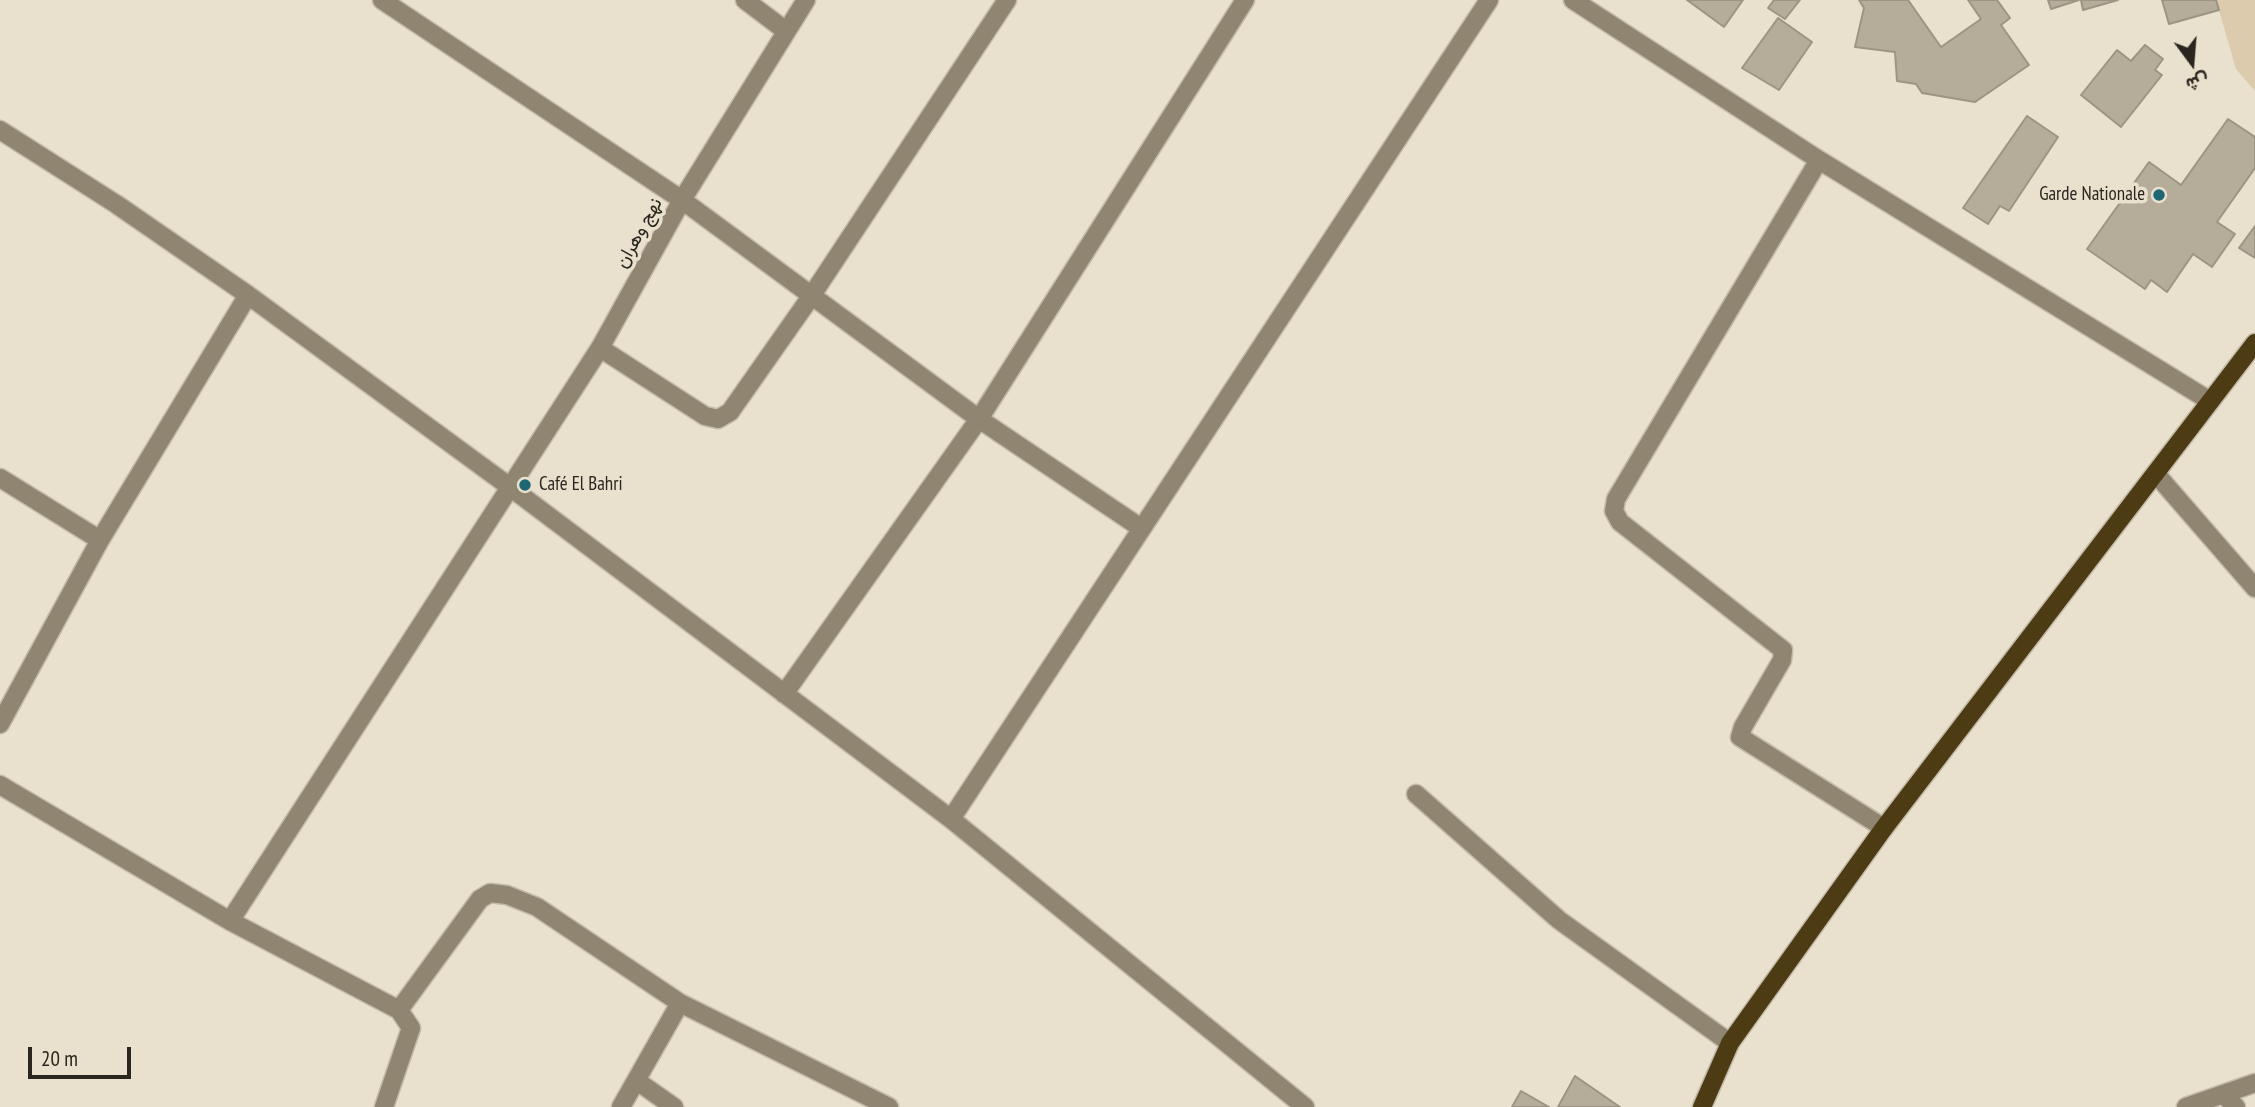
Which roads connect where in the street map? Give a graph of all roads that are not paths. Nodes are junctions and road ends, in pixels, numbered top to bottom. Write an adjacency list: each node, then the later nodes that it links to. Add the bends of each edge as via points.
1 (382, 0): 11 (street)
2 (745, 0): 8 (street)
3 (806, 0): 8 (street, نهج وهران)
4 (1007, 0): 13 (street)
5 (1245, 0): 17 (street)
6 (1489, 0): 21 (street)
7 (1573, 0): 10 (street)
8 (786, 31): 11 (street, نهج وهران)
9 (0, 130): 12 (street)
10 (1819, 160): 16 (street); 29 (street, via 1616,499 1614,511 1620,522 1783,650 1782,660 1740,737)
11 (682, 200): 13 (street); 15 (street, نهج وهران)
12 (248, 295): 20 (street); 22 (street)
13 (810, 298): 15 (street, via 730,412 718,419 705,416); 17 (street)
14 (2255, 343): 16 (main road)
15 (600, 348): 20 (street, نهج وهران)
16 (2210, 401): 18 (main road)
17 (979, 419): 21 (street); 24 (street)
18 (2156, 474): 23 (street); 29 (main road)
19 (0, 478): 22 (street)
20 (510, 486): 24 (street); 30 (street, نهج وهران)
21 (1141, 528): 28 (street)
22 (100, 540): 25 (street)
23 (2255, 588)
24 (784, 694): 28 (street)
25 (0, 724)
26 (0, 785): 30 (street)
27 (1416, 794): 33 (street, via 1559,920)
28 (951, 819): 41 (street)
29 (1884, 828): 33 (main road)
30 (230, 922): 32 (street)
31 (680, 1003): 32 (street, via 537,907 490,893 480,900); 34 (street); 40 (street)
32 (399, 1010): 37 (street, via 411,1028)
33 (1730, 1043): 42 (main road)
34 (637, 1081): 38 (street); 39 (street)
35 (2255, 1083): 36 (street)
36 (2230, 1101): 43 (street)
37 (384, 1107)
38 (621, 1107)
39 (674, 1107)
40 (889, 1107)
41 (1305, 1107)
42 (1702, 1107)
43 (2186, 1107)

